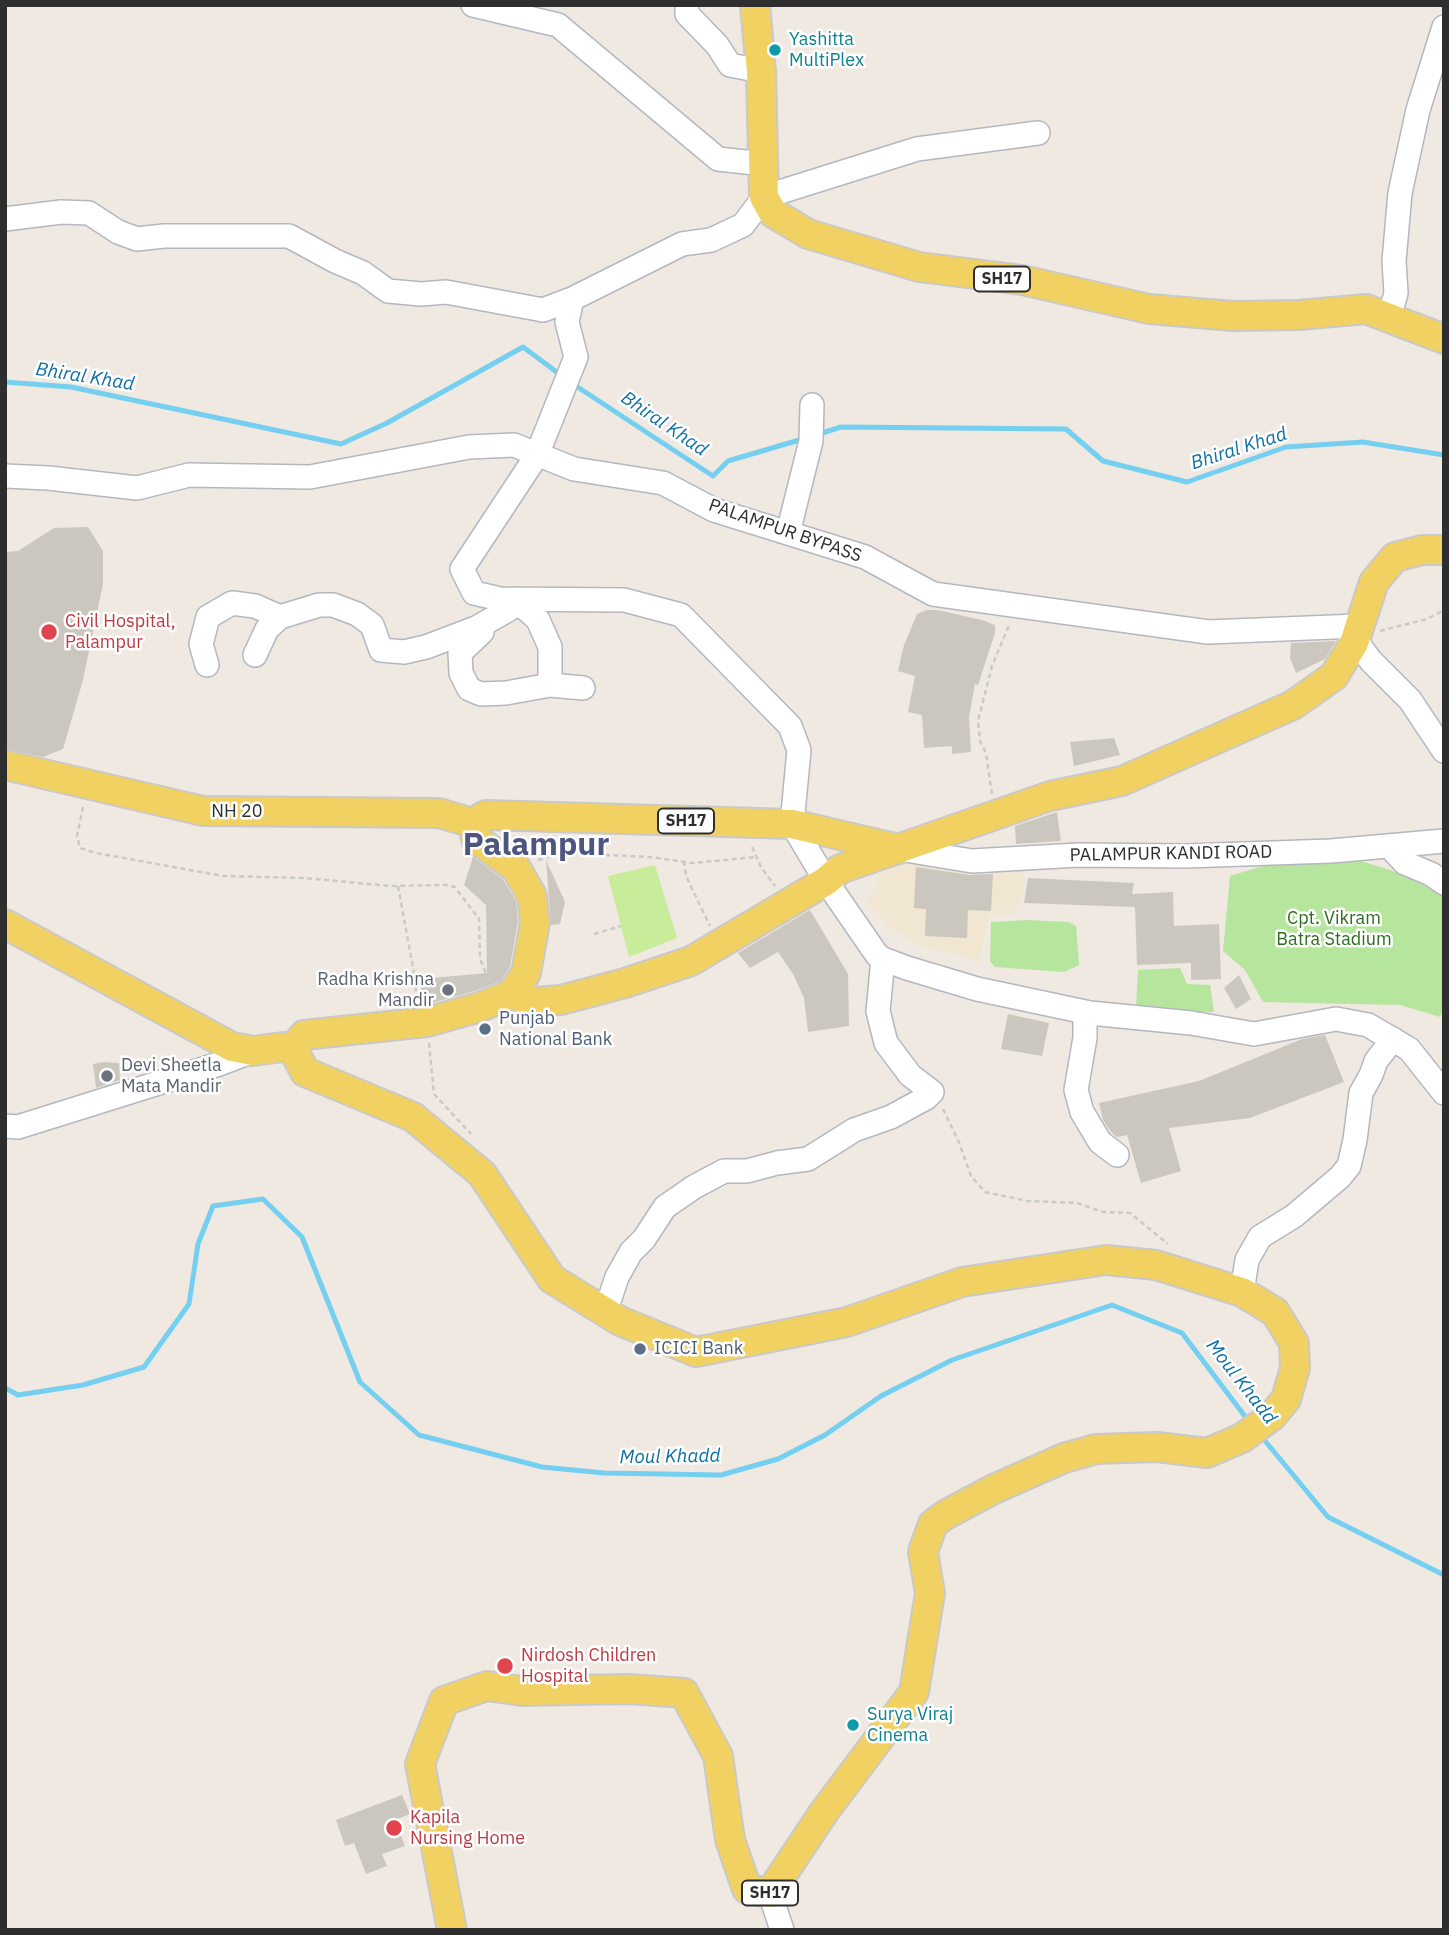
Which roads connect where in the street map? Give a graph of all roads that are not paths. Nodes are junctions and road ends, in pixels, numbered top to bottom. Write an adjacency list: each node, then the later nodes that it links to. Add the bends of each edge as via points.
1 (473, 5): 7 (street, via 558,25 718,159)
2 (687, 5): 5 (street, via 687,14 730,65)
3 (755, 5): 5 (main road)
4 (1444, 27): 11 (street, via 1418,110 1400,194 1396,293)
5 (761, 71): 7 (main road)
6 (1038, 133): 8 (street, via 917,149)
7 (764, 164): 8 (main road)
8 (764, 197): 10 (street, via 743,225 711,240 682,244); 11 (main road, SH17, via 773,213 808,234 919,267 1022,281 1149,309 1233,316 1366,309)
9 (5, 219): 10 (street, via 89,213 137,239 289,236 363,273 387,291 446,292 543,310)
10 (572, 299): 14 (street, via 567,322 576,357)
11 (1389, 318): 12 (main road, SH17)
12 (1444, 340)
13 (811, 405): 16 (street, via 811,441)
14 (537, 455): 15 (street, PALAMPUR BYPASS, via 514,444 469,447 310,477 189,475 137,488); 16 (street, PALAMPUR BYPASS, via 574,469 663,483 714,510); 18 (street, via 462,569 474,593)
15 (5, 476)
16 (788, 533): 21 (street, PALAMPUR BYPASS, via 865,557 933,594 1208,632)
17 (1444, 550): 21 (main road, via 1395,556 1374,582)
18 (514, 601): 20 (street, via 508,610); 24 (street, via 538,620 550,647); 29 (street, via 624,600 681,615 790,726 799,750)
19 (280, 617): 20 (street, via 333,605 372,625 382,650 404,652 426,648); 22 (street, via 267,629); 23 (street, via 255,606 232,603 208,617 201,644)
20 (486, 621): 24 (street, via 481,635 460,653 461,673 469,689 481,694 506,693)
21 (1356, 634): 26 (street, via 1371,661 1410,700); 32 (main road, via 1334,676 1293,705 1122,781 1050,796)
22 (254, 655)
23 (207, 665)
24 (550, 685): 25 (street)
25 (583, 688)
26 (1444, 751)
27 (5, 765): 28 (main road, NH 20, via 203,811 439,813)
28 (473, 823): 29 (main road, SH17, via 486,815); 37 (main road, via 476,839 516,868 532,896 535,923 526,973)
29 (792, 824): 32 (main road, SH17); 33 (street)
30 (1444, 841): 31 (street, PALAMPUR KANDI ROAD)
31 (1389, 846): 32 (street, PALAMPUR KANDI ROAD, via 972,861); 34 (street, via 1405,863)
32 (899, 849): 33 (main road, via 839,869)
33 (826, 881): 36 (street); 37 (main road, via 691,961 573,996 532,1002)
34 (1444, 883)
35 (5, 923): 41 (main road, via 214,1039)
36 (883, 958): 38 (street, via 977,989); 46 (street, via 878,1010 886,1043 910,1075 932,1091 808,1159 724,1171 694,1187 665,1207 631,1252 610,1298)
37 (501, 990): 40 (main road, via 480,1007 421,1023 304,1035)
38 (1085, 1012): 39 (street, via 1254,1034 1336,1019 1368,1025); 44 (street, via 1076,1090 1082,1112 1100,1142)
39 (1393, 1039): 42 (street, via 1409,1049); 45 (street, via 1376,1060 1361,1093 1349,1166 1294,1216 1260,1237 1247,1260)
40 (293, 1049): 41 (main road); 46 (main road, SH17, via 305,1072 414,1117 482,1174 552,1279)
41 (253, 1051): 43 (street, via 18,1127)
42 (1444, 1093)
43 (5, 1126)
44 (1116, 1155)
45 (1242, 1292): 46 (main road, SH17, via 1156,1265 1106,1260 962,1282 847,1322 696,1352 620,1321); 47 (main road, SH17, via 1275,1312 1294,1343 1295,1368 1286,1399 1242,1438 1207,1453 1157,1447 1096,1449 994,1489 933,1524 923,1552 930,1593 914,1692)
46 (598, 1307)
47 (770, 1893): 48 (main road, SH17, via 747,1889 730,1840 718,1756 684,1693 522,1691 487,1686 444,1701 420,1764); 49 (street)
48 (452, 1930)
49 (782, 1930)

